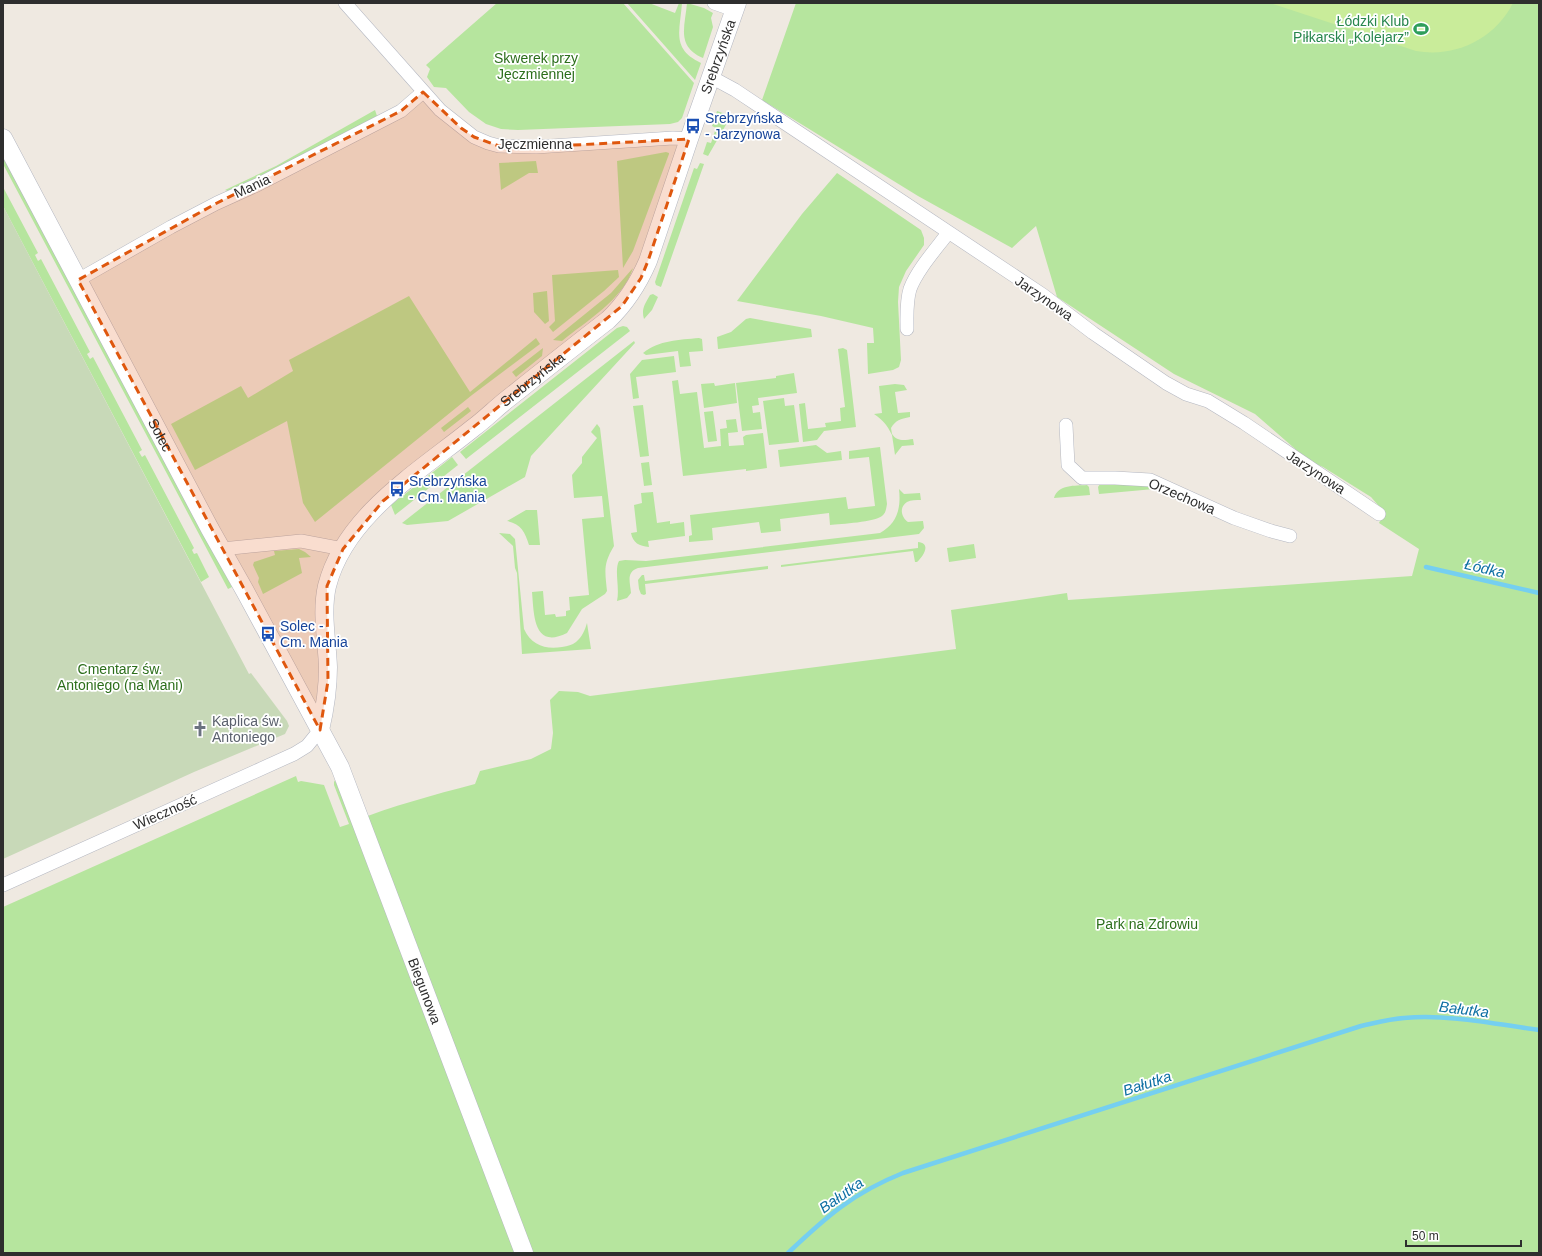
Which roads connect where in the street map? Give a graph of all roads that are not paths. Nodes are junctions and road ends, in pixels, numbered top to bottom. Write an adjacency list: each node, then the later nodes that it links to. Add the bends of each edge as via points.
1 (345, 3): 5 (street, Jęczmienna)
2 (714, 3): 3 (street)
3 (736, 6): 4 (main road, Srebrzyńska)
4 (711, 77): 7 (main road, Srebrzyńska); 8 (street, Jarzynowa, via 735,90)
5 (424, 92): 7 (street, Jęczmienna, via 461,128 481,141 499,146 536,147); 9 (street, Mania, via 401,111 197,213)
6 (3, 138): 9 (main road, Solec)
7 (688, 139): 15 (main road, Srebrzyńska, via 648,261 641,278 622,306 608,320 383,500)
8 (948, 233): 10 (street, via 914,278 907,308); 12 (street, Jarzynowa, via 1043,295 1166,383 1186,394 1208,401 1244,423)
9 (78, 280): 14 (main road, Solec)
10 (907, 329)
11 (1066, 425): 13 (street, Orzechowa, via 1068,465 1082,478 1150,480 1242,521)
12 (1379, 514)
13 (1290, 536)
14 (222, 549): 15 (street, via 301,541); 16 (main road, Solec)
15 (342, 549): 16 (main road, Srebrzyńska, via 331,574 326,595 328,681)
16 (320, 730): 17 (street, Wieczność, via 307,746 294,754); 18 (main road, Biegunowa, via 340,767)
17 (3, 885)
18 (524, 1253)

